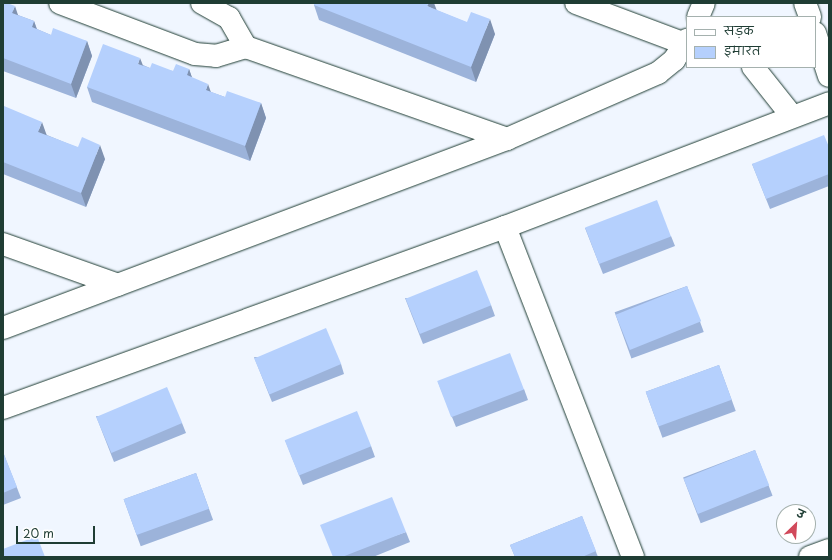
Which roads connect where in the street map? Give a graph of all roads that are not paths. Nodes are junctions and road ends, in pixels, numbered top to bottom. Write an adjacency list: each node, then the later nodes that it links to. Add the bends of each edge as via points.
1 (60, 3): 10 (street, via 194,54 216,56)
2 (202, 3): 10 (street, via 229,18)
3 (576, 3): 9 (street)
4 (704, 3): 6 (street)
5 (805, 3): 7 (street)
6 (698, 16)
7 (810, 16)
8 (816, 36): 12 (street)
9 (686, 42): 15 (street, via 658,73)
10 (246, 47): 15 (street)
11 (754, 68): 14 (street)
12 (829, 76)
13 (829, 103): 14 (street)
14 (792, 116): 16 (street)
15 (507, 138): 18 (street)
16 (505, 227): 20 (street); 22 (street)
17 (3, 244): 18 (street)
18 (118, 285): 19 (street)
19 (3, 328)
20 (3, 408)
21 (829, 550): 23 (street)
22 (633, 557)
23 (810, 557)

